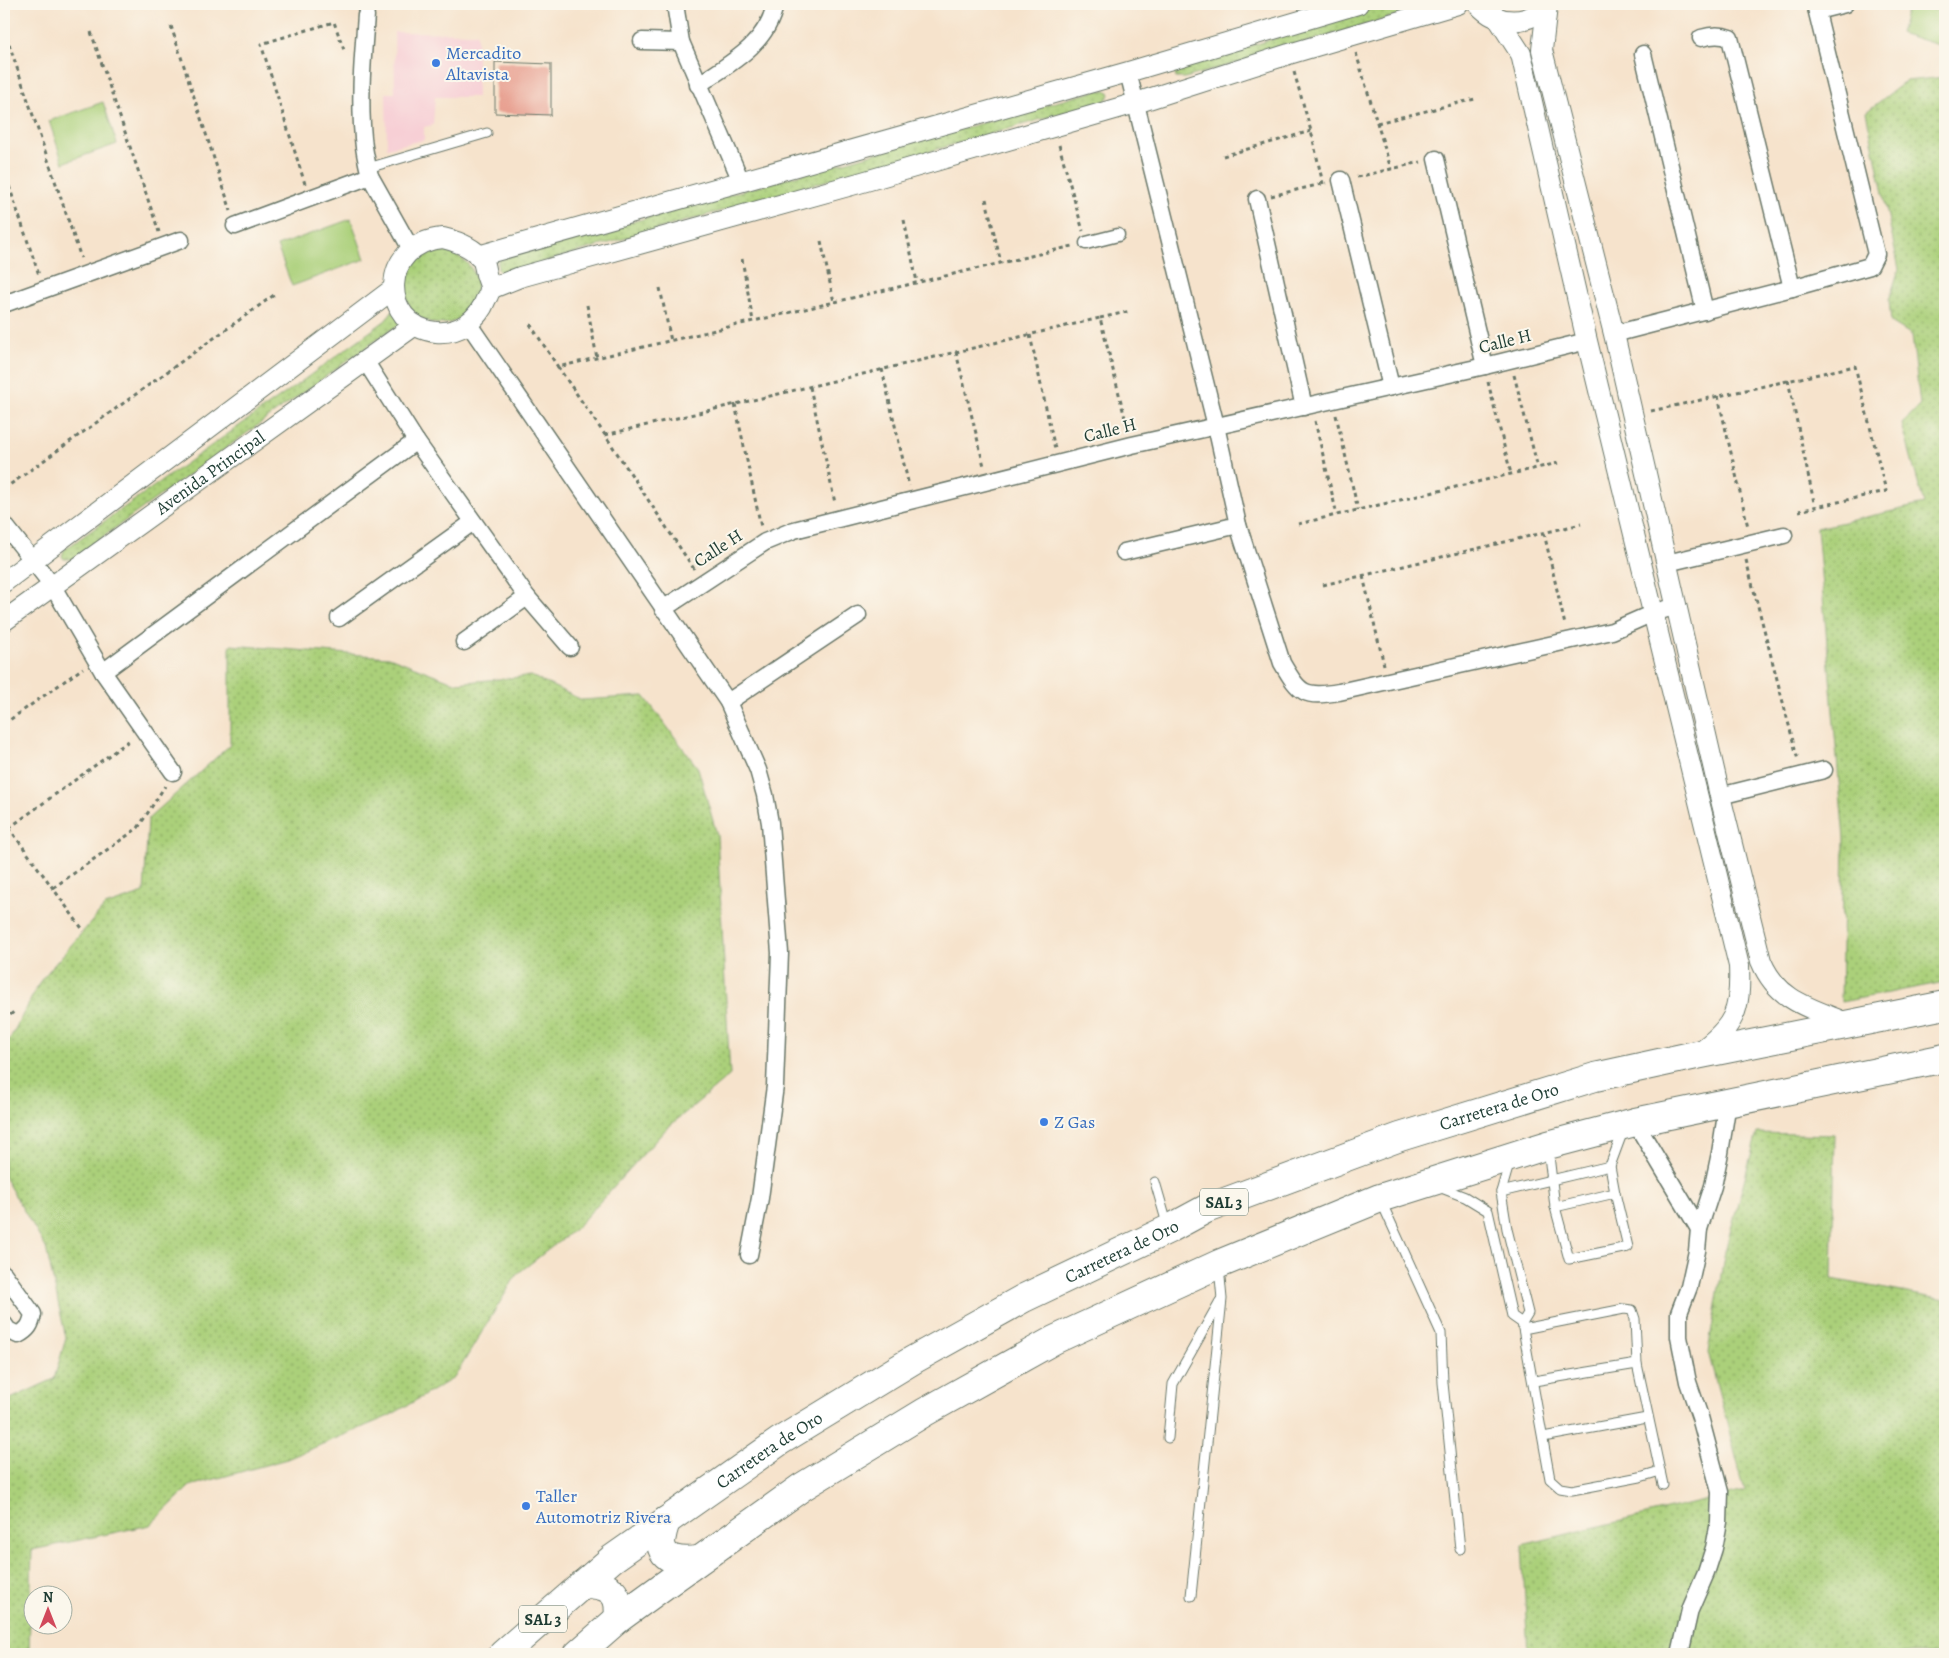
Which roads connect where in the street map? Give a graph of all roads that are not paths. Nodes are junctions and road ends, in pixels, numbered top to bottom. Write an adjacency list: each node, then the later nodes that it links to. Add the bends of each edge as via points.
1 (675, 4): 13 (street)
2 (775, 4): 16 (street, via 773,18 752,47)
3 (1358, 4): 15 (street)
4 (1458, 4): 17 (street)
5 (1478, 4): 10 (street)
6 (1845, 4): 8 (street)
7 (1547, 5): 10 (street, via 1522,20); 37 (street, via 1542,50)
8 (1816, 7): 30 (street, via 1876,254 1870,266)
9 (366, 15): 20 (street, via 361,96 363,139)
10 (1500, 20): 38 (street, via 1521,54)
11 (1701, 38): 30 (street, via 1710,35 1730,38)
12 (642, 41): 13 (street)
13 (681, 42): 16 (street)
14 (1643, 54): 34 (street)
15 (1128, 72): 17 (street); 22 (street)
16 (698, 85): 22 (street)
17 (1136, 103): 32 (street, via 520,277); 43 (street)
18 (487, 133): 20 (lane)
19 (1436, 159): 40 (street)
20 (369, 172): 24 (street); 28 (street)
21 (1341, 180): 41 (street)
22 (741, 181): 29 (street)
23 (1257, 199): 42 (street)
24 (235, 226)
25 (1118, 235): 27 (street)
26 (181, 240): 33 (street)
27 (1086, 243)
28 (411, 249): 29 (street, via 431,239 442,238 464,244); 31 (street, via 397,268)
29 (478, 256): 32 (street, via 482,259)
30 (1792, 288): 34 (street)
31 (393, 289): 36 (street, via 404,315); 50 (street, Avenida Principal)
32 (490, 289): 35 (street, via 484,304)
33 (4, 304)
34 (1705, 311): 37 (street)
35 (468, 323): 36 (street, via 447,332 435,332); 56 (street)
36 (415, 325): 39 (street, Avenida Principal)
37 (1614, 334): 38 (street); 51 (street)
38 (1587, 341): 40 (street, Calle H); 57 (street)
39 (366, 362): 44 (street); 53 (street, Avenida Principal)
40 (1484, 366): 41 (street, Calle H)
41 (1391, 387): 42 (street, Calle H)
42 (1308, 407): 43 (street, Calle H)
43 (1216, 426): 47 (street); 56 (street, Calle H, via 794,530 764,542)
44 (416, 441): 45 (street); 63 (street)
45 (473, 522): 54 (street); 59 (street)
46 (4, 524): 50 (street)
47 (1238, 525): 49 (street); 57 (street, via 1282,664 1292,682 1303,692 1318,695 1387,682 1612,632)
48 (1784, 535): 51 (street)
49 (1124, 552)
50 (33, 561): 52 (street, Avenida Principal); 53 (street)
51 (1667, 564): 55 (street)
52 (4, 582)
53 (52, 585): 60 (street, Avenida Principal); 63 (street)
54 (527, 597): 61 (street); 62 (street)
55 (1677, 606): 57 (street); 67 (street)
56 (662, 609): 64 (street)
57 (1653, 614): 70 (street, via 1738,966 1740,992 1734,1017 1719,1038)
58 (858, 615): 64 (street)
59 (339, 618)
60 (4, 621)
61 (464, 642)
62 (570, 647)
63 (99, 666): 66 (street)
64 (728, 702): 86 (street, via 758,770 770,823 780,953 775,1086)
65 (1824, 770): 67 (street)
66 (173, 772)
67 (1720, 796): 69 (street, via 1767,975 1792,1000)
68 (1945, 1005): 69 (highway, Carretera de Oro / SAL 3)
69 (1850, 1024): 70 (highway, Carretera de Oro / SAL 3)
70 (1696, 1055): 84 (highway, Carretera de Oro / SAL 3, via 1594,1077 1400,1137 1206,1209)
71 (1945, 1058): 72 (highway, SAL 3)
72 (1728, 1102): 73 (highway, SAL 3); 85 (street, via 1713,1186)
73 (1630, 1123): 74 (highway, SAL 3); 76 (lane); 85 (street)
74 (1548, 1145): 75 (highway, SAL 3); 77 (lane)
75 (1511, 1156): 79 (highway, SAL 3); 80 (lane)
76 (1610, 1166): 77 (lane); 81 (lane)
77 (1552, 1180): 80 (lane); 83 (lane)
78 (1155, 1182): 84 (lane)
79 (1429, 1183): 82 (highway, SAL 3); 91 (lane, via 1466,1197 1488,1211 1512,1316)
80 (1501, 1192): 91 (lane, via 1528,1313)
81 (1615, 1193): 83 (lane); 83 (lane, via 1628,1247 1569,1259)
82 (1380, 1198): 87 (highway, SAL 3); 100 (lane, via 1441,1333)
83 (1555, 1207)
84 (1169, 1229): 99 (highway, Carretera de Oro / SAL 3, via 1024,1298 913,1360 780,1441)
85 (1699, 1229): 107 (street, via 1689,1288 1679,1313 1679,1338 1688,1382 1718,1482 1719,1522 1706,1573 1690,1610)
86 (749, 1254)
87 (1219, 1264): 89 (lane); 101 (highway, SAL 3, via 1054,1340 925,1412 802,1487)
88 (4, 1274): 90 (street, via 33,1314 32,1324 18,1335)
89 (1222, 1299): 96 (lane, via 1173,1384); 103 (lane)
90 (4, 1324)
91 (1522, 1326): 92 (lane, via 1632,1310); 93 (lane)
92 (1637, 1364): 93 (lane); 94 (lane)
93 (1534, 1381): 95 (lane)
94 (1647, 1418): 95 (lane); 97 (lane)
95 (1543, 1437): 97 (lane, via 1550,1479 1560,1488 1572,1490)
96 (1168, 1438)
97 (1660, 1471): 98 (lane)
98 (1663, 1485)
99 (666, 1521): 101 (highway, via 661,1540 666,1553 684,1562); 102 (highway, Carretera de Oro / SAL 3)
100 (1460, 1548)
101 (698, 1560): 104 (highway, SAL 3)
102 (583, 1584): 104 (highway, via 597,1584 612,1591 617,1600); 105 (highway, Carretera de Oro / SAL 3)
103 (1191, 1596)
104 (618, 1619): 106 (highway, SAL 3)
105 (502, 1654)
106 (578, 1654)
107 (1680, 1654)

